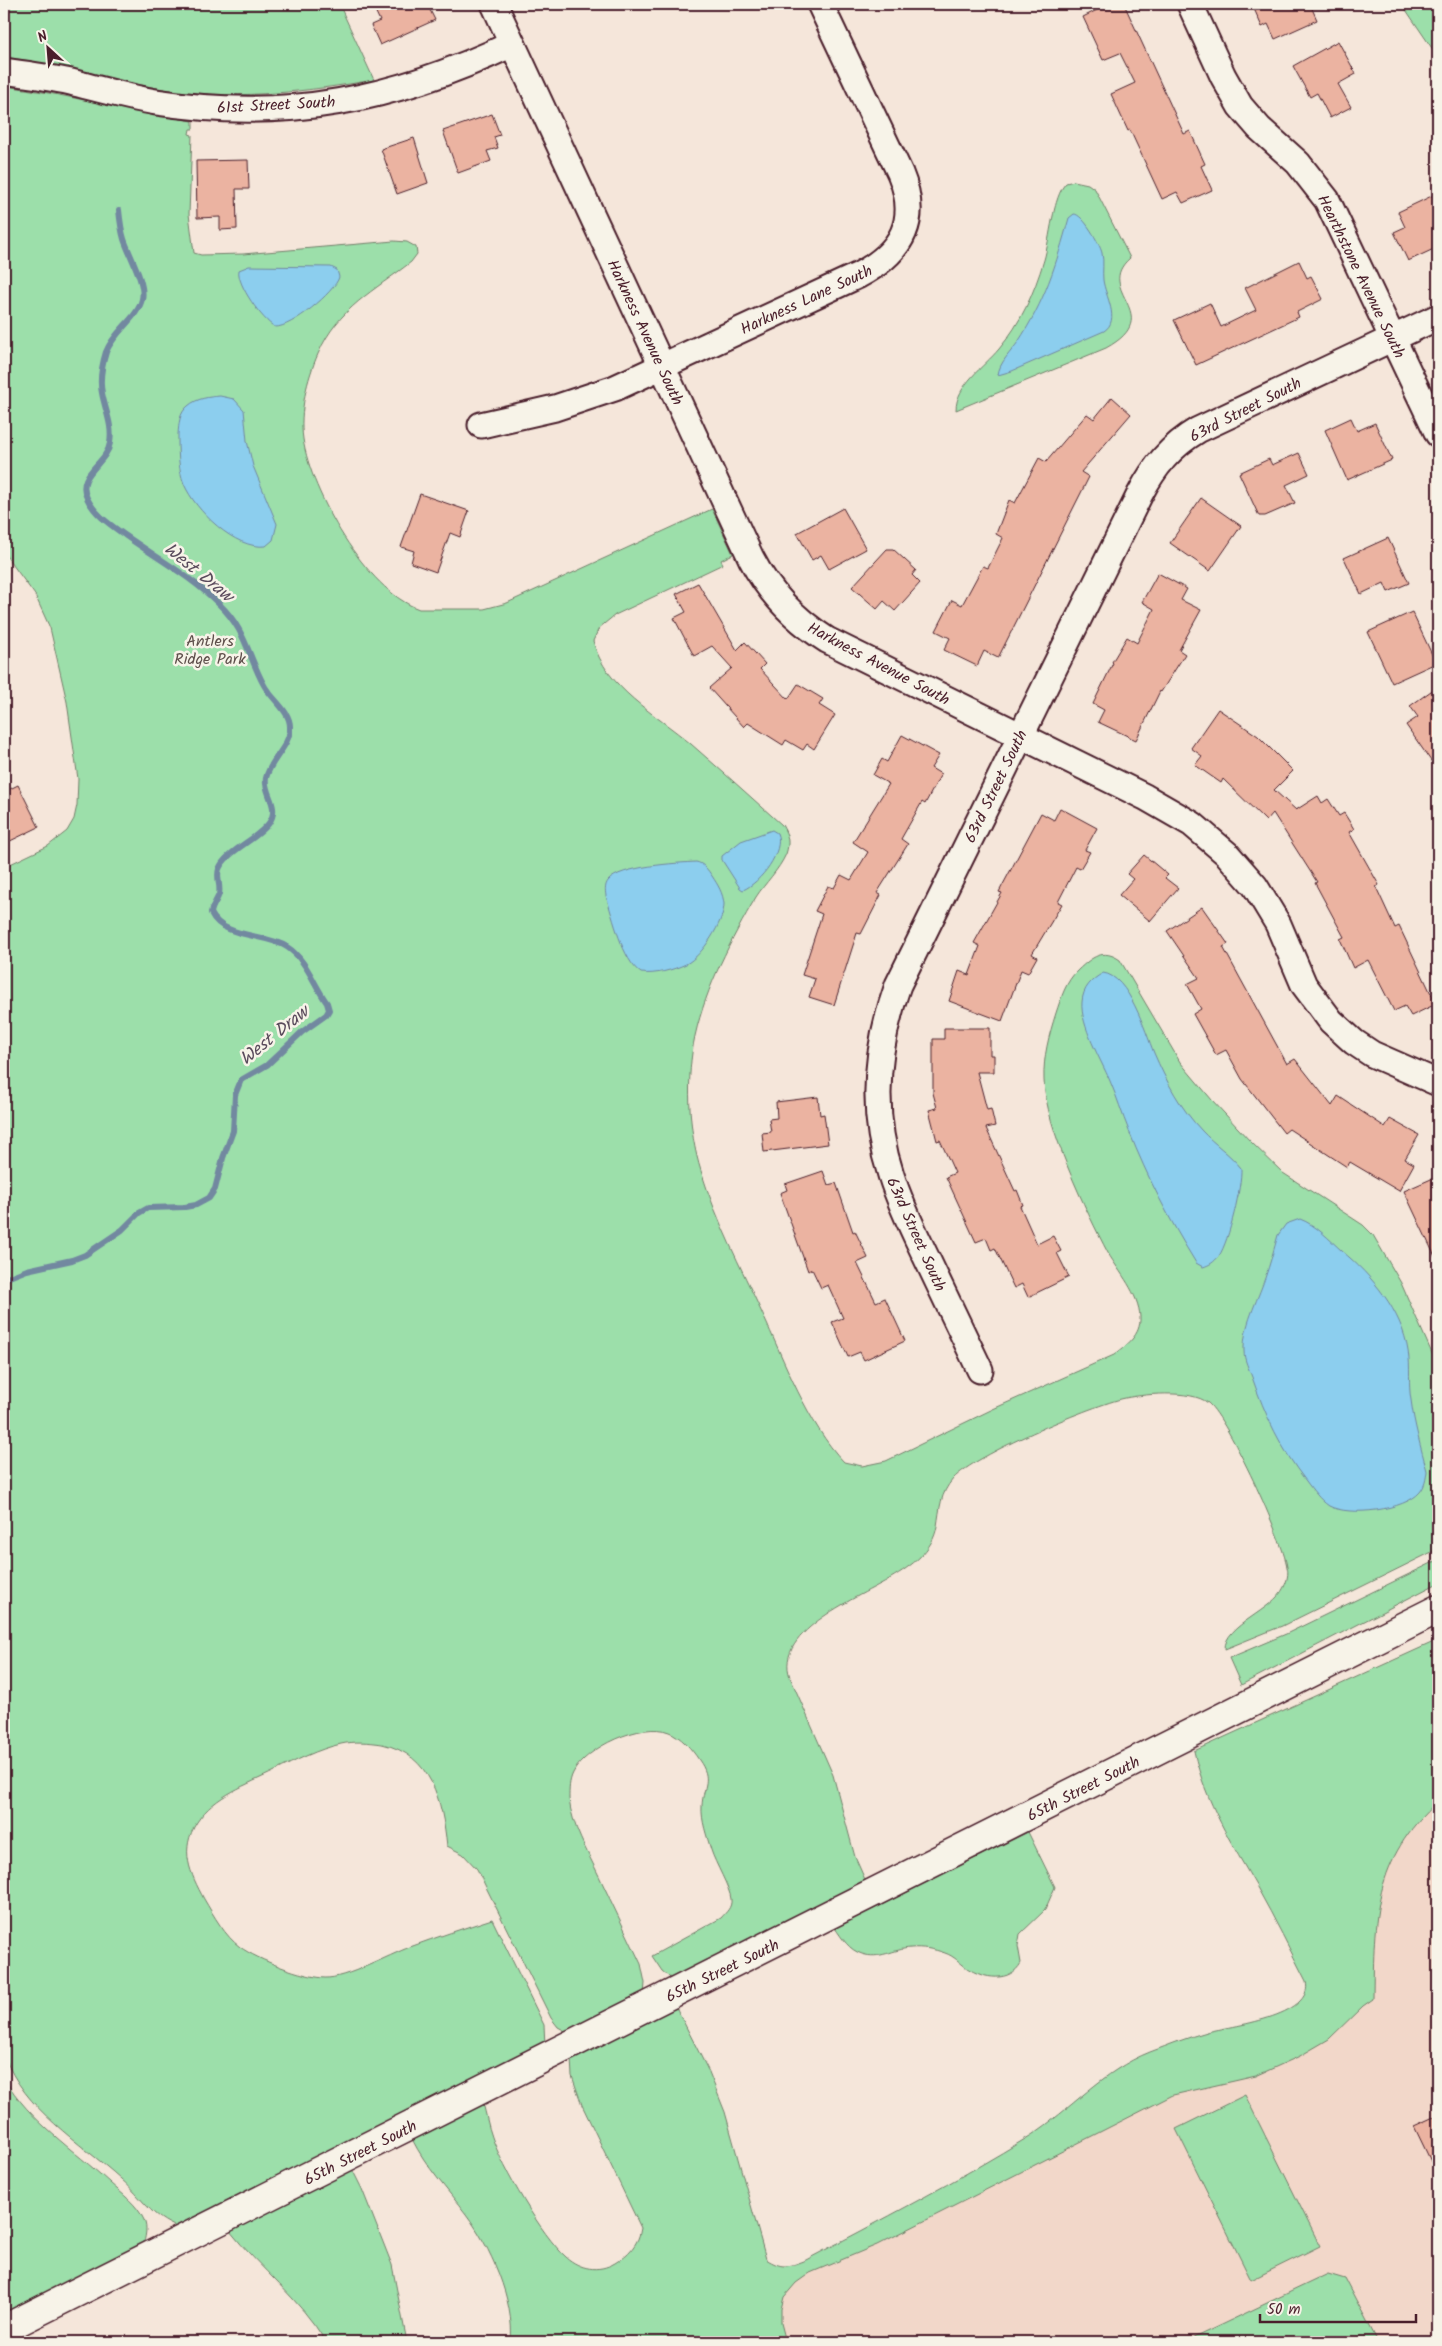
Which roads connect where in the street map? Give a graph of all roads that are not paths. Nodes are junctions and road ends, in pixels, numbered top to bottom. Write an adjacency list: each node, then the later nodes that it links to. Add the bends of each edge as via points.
1 (494, 4): 4 (street, Harkness Avenue South)
2 (820, 4): 8 (street, Harkness Lane South, via 903,182 908,209 901,237 881,263 859,275)
3 (1190, 4): 7 (street, Hearthstone Avenue South, via 1240,106 1298,163 1323,193)
4 (512, 44): 5 (street, 61st Street South, via 459,68 389,92 359,99 286,107 224,109 158,102 56,79); 8 (street, Harkness Avenue South)
5 (4, 72)
6 (1438, 317): 7 (street, 63rd Street South)
7 (1393, 337): 10 (street, Hearthstone Avenue South); 11 (street, 63rd Street South, via 1198,430 1168,453 1140,494)
8 (662, 366): 9 (street, Harkness Lane South, via 572,403); 11 (street, Harkness Avenue South, via 751,558 782,605 827,640)
9 (481, 425)
10 (1438, 434)
11 (1020, 736): 12 (street, Harkness Avenue South, via 1164,807 1219,846 1267,905 1304,985 1331,1021 1380,1059); 13 (street, 63rd Street South, via 898,985 884,1028 878,1072 878,1113 890,1175)
12 (1438, 1083)
13 (980, 1370)
14 (1438, 1609): 15 (street, 65th Street South)
15 (4, 2329)

